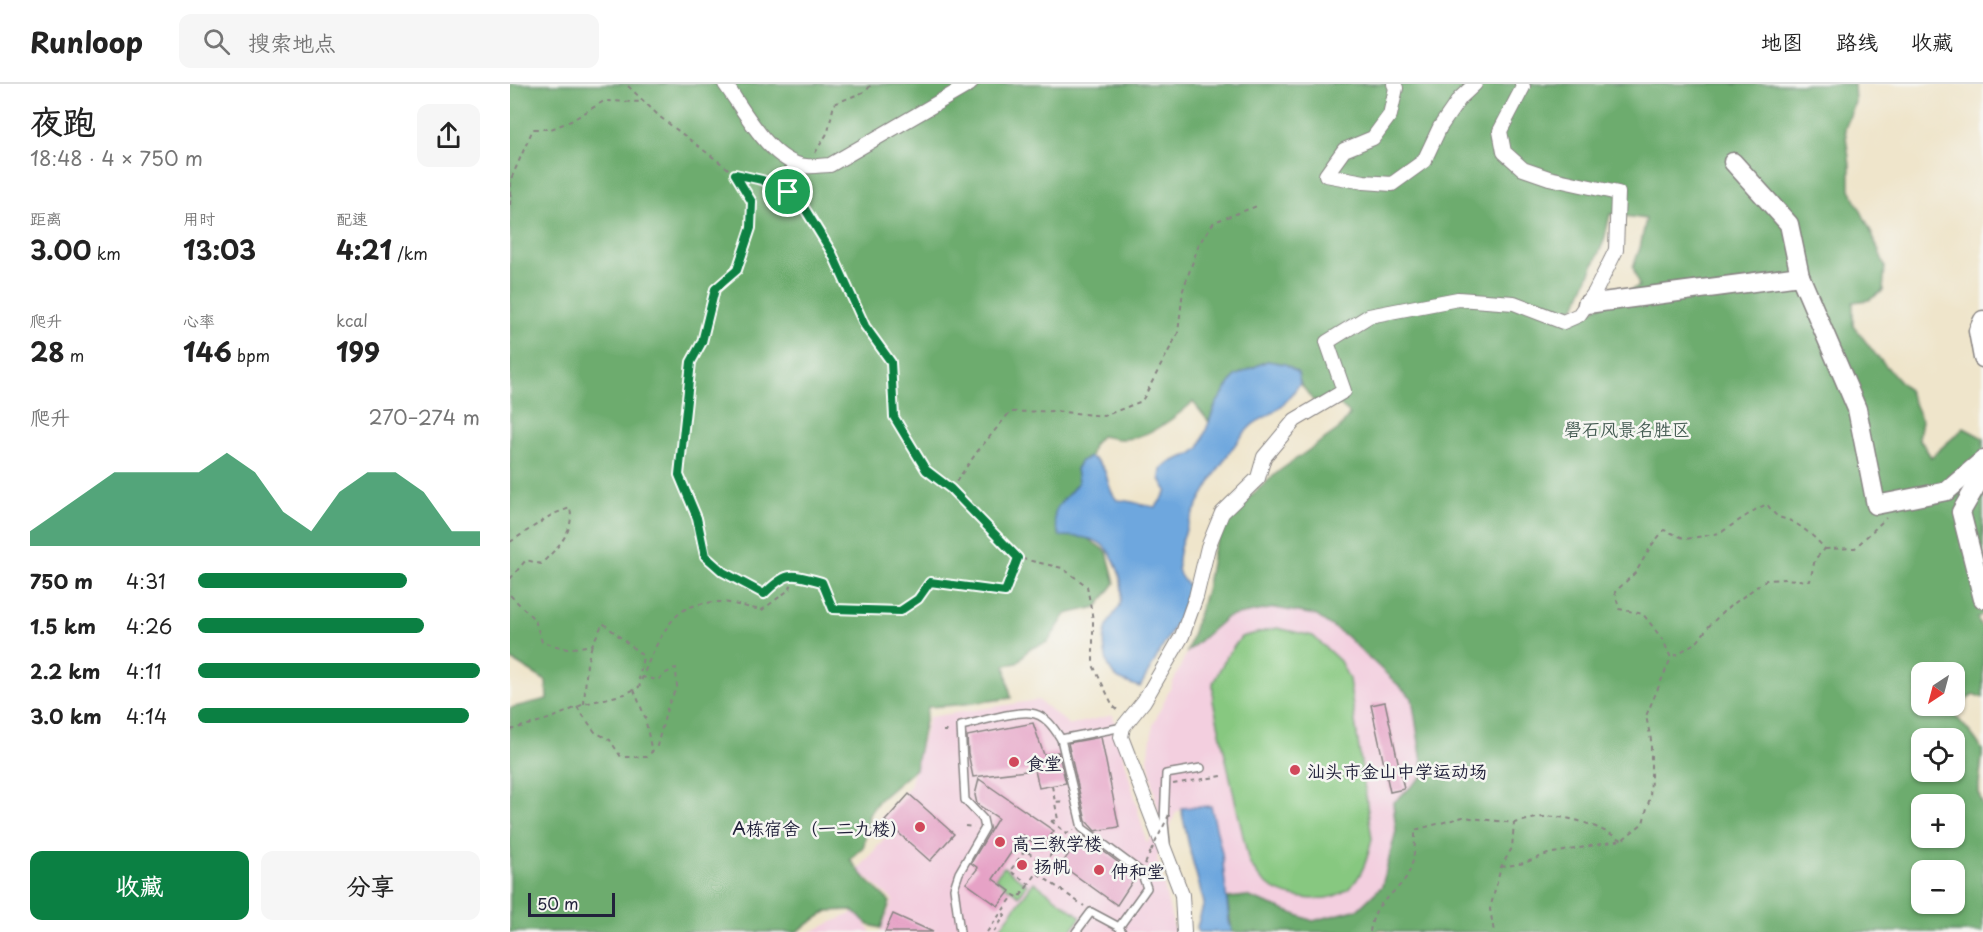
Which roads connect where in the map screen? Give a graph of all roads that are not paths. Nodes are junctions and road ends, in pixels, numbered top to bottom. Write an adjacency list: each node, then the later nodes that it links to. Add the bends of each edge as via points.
1 (725, 84): 2 (street, via 766,141 783,157 805,166 830,165)
2 (970, 84)
3 (1394, 84): 4 (street, via 1390,115 1373,138 1344,150 1326,175 1392,184 1424,161 1440,127)
4 (1475, 84)
5 (1522, 84): 8 (street, via 1500,131 1504,152 1523,169 1548,178 1618,193 1616,250)
6 (1732, 162): 7 (street, via 1789,224)
7 (1800, 276): 8 (street); 11 (street, via 1857,409 1876,505 1947,491)
8 (1587, 304): 14 (street, via 1579,315 1563,322 1514,303 1458,299 1369,316 1327,342 1344,391 1295,420 1264,457 1258,478 1222,513 1182,636)
9 (1983, 320): 10 (street, via 1978,331)
10 (1983, 358)
11 (1983, 460)
12 (1983, 474): 13 (street, via 1961,513)
13 (1983, 598)
14 (1126, 724): 15 (lane); 17 (street, via 1122,737)
15 (1061, 739): 18 (lane, via 1082,828 1141,872 1147,888); 19 (lane, via 1052,724 1031,712 961,726 965,800 983,819 985,828 954,888)
16 (1201, 768): 17 (lane, via 1167,774)
17 (1167, 853): 21 (street, via 1182,895)
18 (1120, 930): 20 (lane, via 1091,912)
19 (960, 932)
20 (1076, 932)
21 (1184, 932)

